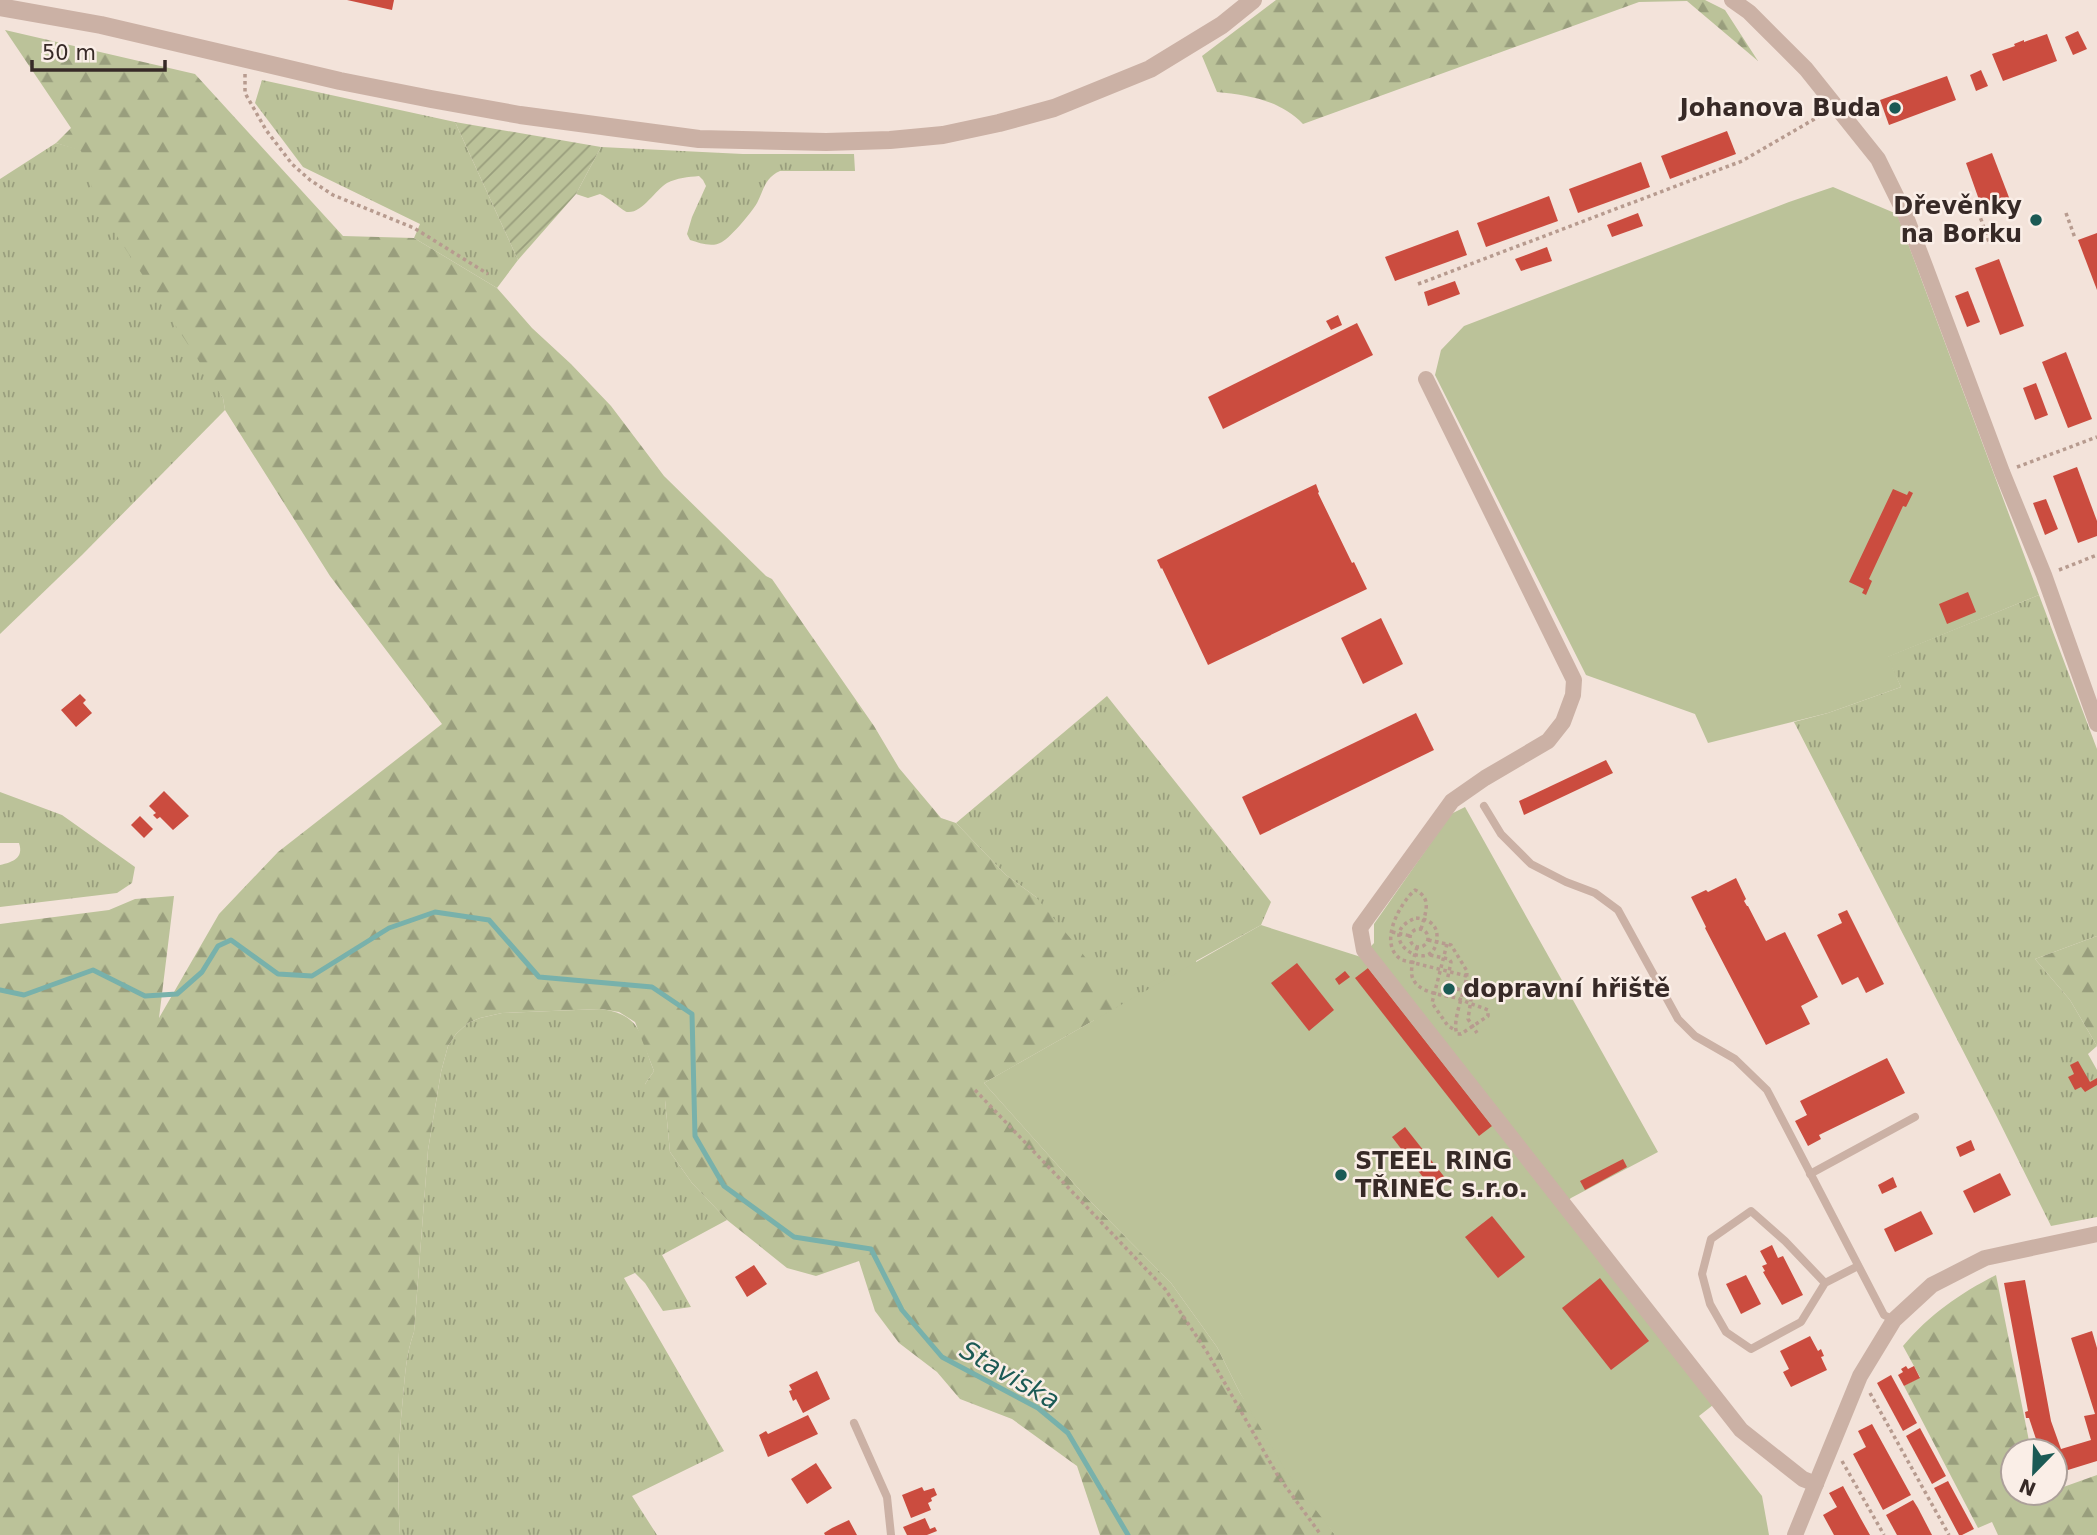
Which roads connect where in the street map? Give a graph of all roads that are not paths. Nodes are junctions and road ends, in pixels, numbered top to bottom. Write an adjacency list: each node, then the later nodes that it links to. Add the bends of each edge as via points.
1 (1253, 0): 3 (street, via 1222,25 1150,69 1054,108 943,135 825,142 685,137 520,115)
2 (1732, 0): 5 (street, via 1807,69 1878,159 1905,214)
3 (0, 7)
4 (1426, 379): 14 (street, via 1574,680 1573,695 1563,722 1548,741 1452,801 1360,928 1364,950 1741,1430)
5 (2097, 724)
6 (1484, 806): 8 (lane, via 1501,834 1531,864 1595,893 1618,910 1678,1019 1695,1036 1734,1059 1767,1090)
7 (1915, 1117): 8 (lane)
8 (1810, 1174): 10 (lane)
9 (2097, 1234): 12 (street, via 1985,1258 1932,1285)
10 (1858, 1266): 11 (lane); 12 (lane, via 1884,1315)
11 (1825, 1283): 11 (lane, via 1801,1322 1751,1349 1726,1332 1710,1304 1702,1274 1711,1239 1751,1211)
12 (1894, 1320): 14 (street, via 1860,1376)
13 (854, 1423): 15 (lane, via 887,1497)
14 (1816, 1485): 16 (street)
15 (891, 1535)
16 (1795, 1535)

